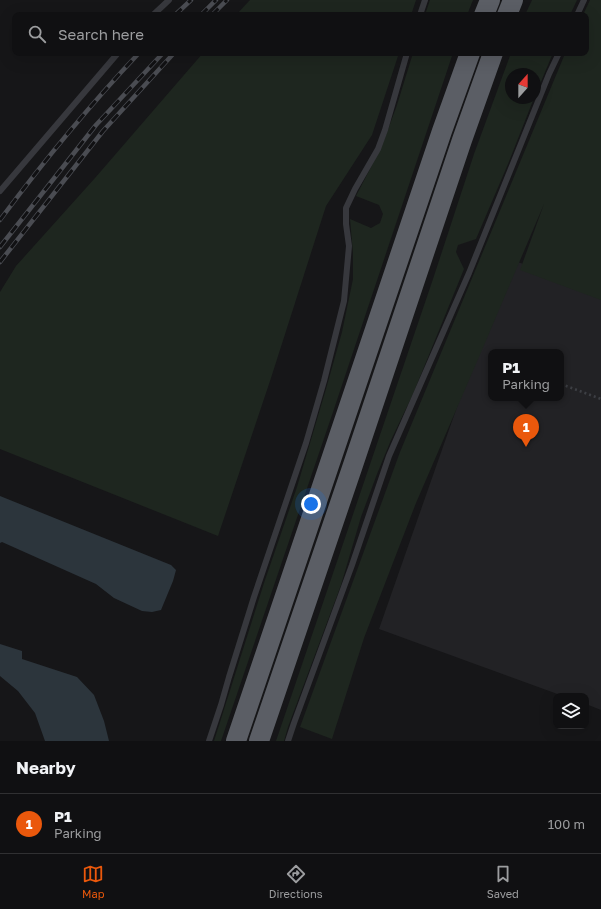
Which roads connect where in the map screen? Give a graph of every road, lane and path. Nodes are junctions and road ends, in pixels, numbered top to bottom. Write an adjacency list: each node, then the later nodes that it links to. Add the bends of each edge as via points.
1 (168, 0): 6 (lane)
2 (425, 0): 7 (lane)
3 (490, 0): 8 (highway)
4 (513, 0): 9 (highway)
5 (584, 0): 10 (lane)
6 (155, 12)
7 (421, 12)
8 (485, 12)
9 (508, 12)
10 (578, 12)
11 (115, 56): 16 (lane)
12 (406, 56): 19 (lane, via 378,149 346,208 349,246 344,300 324,381)
13 (469, 56): 20 (highway)
14 (492, 56): 21 (highway)
15 (557, 56): 22 (lane, via 469,274 390,456)
16 (0, 191)
17 (564, 385): 18 (path)
18 (601, 398)
19 (209, 741)
20 (236, 741)
21 (260, 741)
22 (288, 741)

